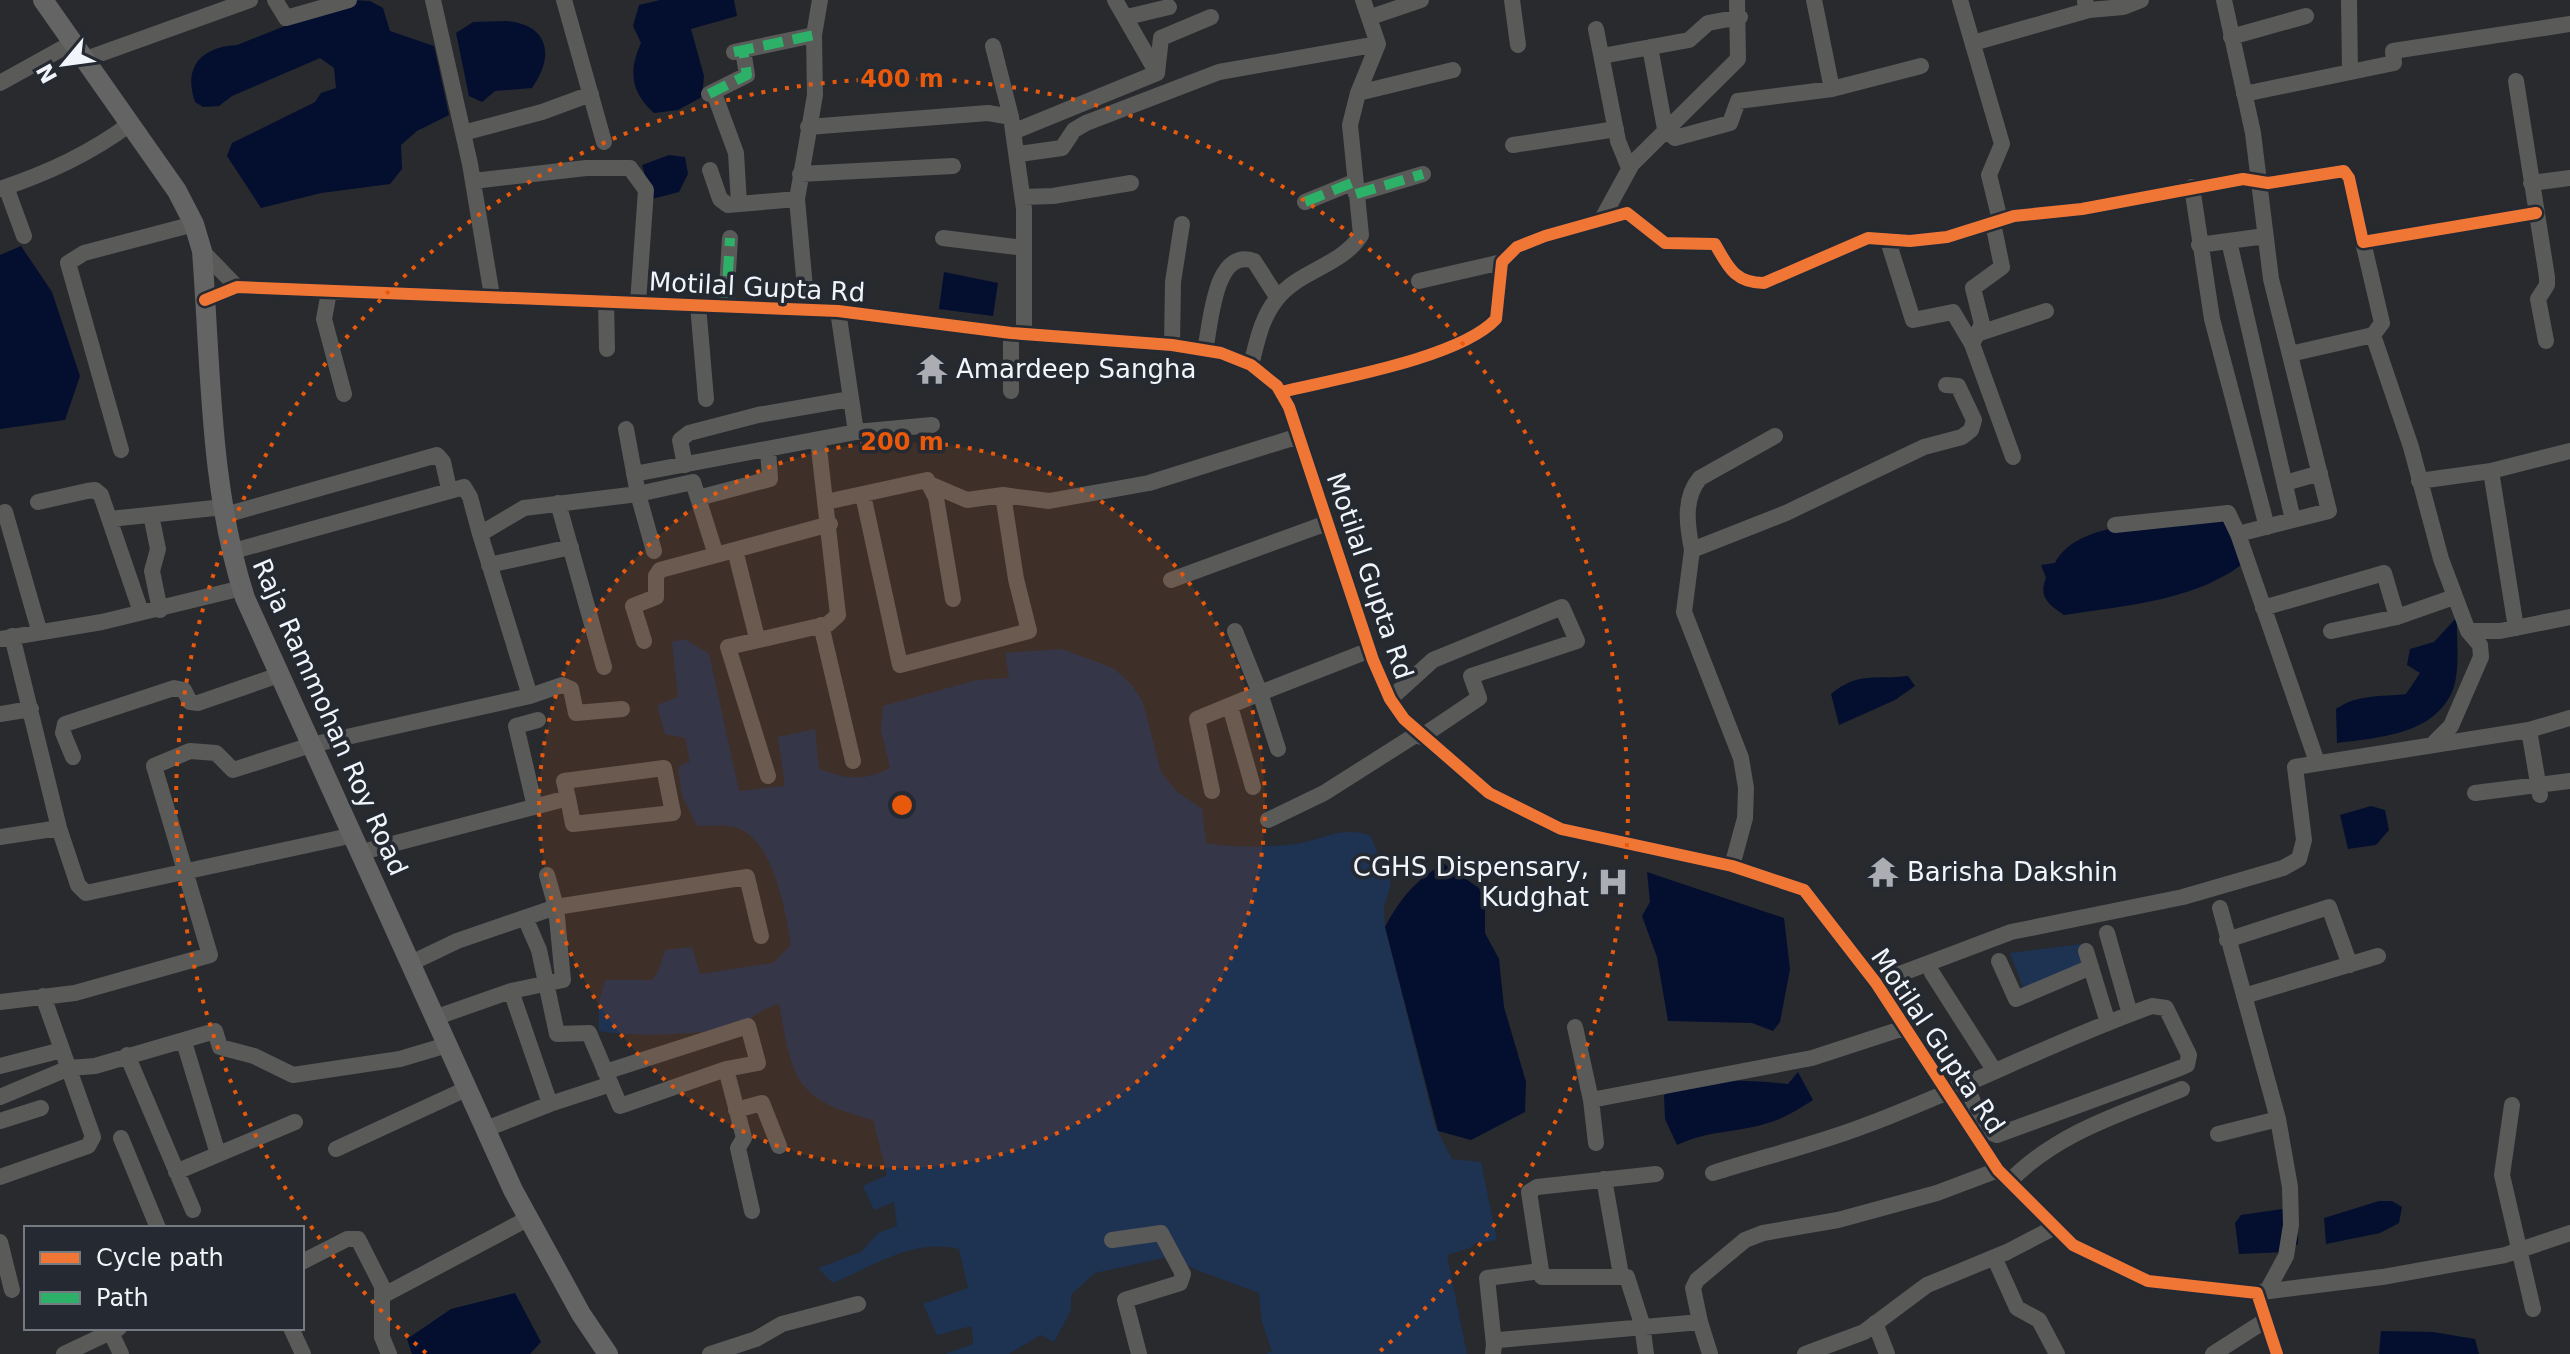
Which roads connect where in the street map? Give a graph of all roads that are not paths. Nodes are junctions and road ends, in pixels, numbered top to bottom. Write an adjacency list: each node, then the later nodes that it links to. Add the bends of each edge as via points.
1 (43, 0): 34 (main road, Raja Rammohan Roy Road)
2 (250, 0): 34 (street)
3 (275, 0): 4 (street, via 286,18)
4 (349, 0)
5 (433, 0): 51 (street)
6 (564, 0): 44 (street)
7 (820, 0): 27 (street)
8 (1115, 0): 21 (street)
9 (1363, 0): 23 (street)
10 (1421, 0): 23 (street)
11 (1512, 0): 31 (street)
12 (1737, 0): 24 (street)
13 (1814, 0): 42 (street)
14 (1960, 0): 29 (street)
15 (2141, 0): 18 (street, via 2123,7)
16 (2224, 0): 28 (street)
17 (2349, 0): 38 (street)
18 (2087, 5): 29 (street)
19 (1169, 7): 21 (street)
20 (2306, 16): 28 (street)
21 (1127, 17): 39 (street)
22 (1211, 17): 39 (street, via 1161,38)
23 (1371, 17): 30 (street)
24 (1740, 17): 33 (street, via 1708,23 1689,40); 50 (street, via 1738,59)
25 (2570, 24): 38 (street, via 2393,51 2394,63)
26 (1596, 29): 35 (street)
27 (814, 35): 48 (street, via 815,95); 71 (street, via 739,51 747,75 712,95 736,153)
28 (2231, 37): 45 (street)
29 (1973, 43): 74 (street, via 2002,144 1989,175)
30 (1378, 44): 43 (street); 54 (street, via 1219,72 1086,123 1062,148)
31 (1518, 45)
32 (993, 46): 47 (street)
33 (1650, 47): 35 (street); 50 (street)
34 (77, 52): 41 (street); 46 (main road, Raja Rammohan Roy Road)
35 (1602, 56): 49 (street)
36 (1921, 66): 42 (street)
37 (1453, 70): 43 (street)
38 (2350, 71): 45 (street)
39 (1157, 73): 47 (street)
40 (2516, 81): 64 (street)
41 (0, 83)
42 (1832, 89): 50 (street, via 1738,101 1730,123 1679,138)
43 (1358, 93): 67 (street, via 1350,125)
44 (591, 94): 51 (street); 52 (street)
45 (2244, 94): 61 (street)
46 (130, 124): 66 (street, via 95,150); 75 (main road, Raja Rammohan Roy Road)
47 (1013, 124): 48 (street, via 988,113); 54 (street)
48 (808, 127): 58 (street)
49 (1616, 129): 53 (street); 56 (street)
50 (1665, 129): 56 (street)
51 (463, 133): 62 (street)
52 (604, 142)
53 (1513, 145)
54 (1019, 154): 68 (street)
55 (953, 166): 58 (street)
56 (1629, 168): 73 (street)
57 (710, 170): 71 (street, via 724,204)
58 (800, 174): 69 (street)
59 (1423, 174): 67 (street)
60 (2570, 178): 64 (street)
61 (2256, 180): 65 (street); 78 (street); 83 (street, via 2268,183 2344,171)
62 (473, 181): 91 (street); 95 (street, via 630,168 646,190)
63 (1131, 183): 68 (street)
64 (2531, 183): 72 (street)
65 (2192, 187): 74 (street); 84 (street)
66 (3, 188): 77 (street)
67 (1355, 188): 70 (street); 92 (street, via 1361,235 1354,246)
68 (1023, 197): 85 (street)
69 (797, 199): 71 (street); 98 (street)
70 (1305, 202)
71 (739, 204)
72 (2536, 213): 83 (street); 104 (street, via 2547,277 2538,299)
73 (1603, 217): 81 (street, via 1627,213 1665,243 1709,241 1732,273 1749,283 1764,283 1868,238); 87 (street, via 1517,247)
74 (1996, 222): 81 (street, via 1947,237); 103 (street, via 2003,262 2001,271 1973,288 1982,324)
75 (194, 224): 86 (main road, Raja Rammohan Roy Road); 123 (street, via 84,253 68,263)
76 (1182, 224): 105 (street, via 1173,282)
77 (24, 236)
78 (2265, 236): 82 (street); 108 (street)
79 (730, 238): 97 (street)
80 (943, 238): 85 (street)
81 (1888, 241): 103 (street, via 1913,320 1953,312)
82 (2229, 241): 84 (street); 131 (street)
83 (2363, 242): 102 (street, via 2382,323)
84 (2199, 245): 149 (street, via 2224,372)
85 (1024, 248): 101 (street)
86 (202, 251): 89 (street); 93 (main road, Raja Rammohan Roy Road)
87 (1502, 262): 88 (street); 112 (street, via 1496,319 1483,331 1385,367)
88 (1419, 281)
89 (237, 287): 90 (street, Motilal Gupta Rd); 93 (street)
90 (329, 292): 91 (street, Motilal Gupta Rd); 113 (street, via 324,319)
91 (492, 296): 94 (street, Motilal Gupta Rd)
92 (1277, 297): 107 (street, via 1254,261 1236,259 1219,284); 109 (street, via 1261,325)
93 (205, 300): 141 (main road, Raja Rammohan Roy Road)
94 (606, 301): 95 (street, Motilal Gupta Rd); 106 (street)
95 (638, 303): 96 (street, Motilal Gupta Rd)
96 (698, 305): 97 (street, Motilal Gupta Rd); 114 (street)
97 (726, 306): 98 (street, Motilal Gupta Rd)
98 (807, 310): 99 (street, Motilal Gupta Rd)
99 (838, 311): 101 (street, Motilal Gupta Rd); 115 (street)
100 (2046, 311): 103 (street)
101 (1018, 333): 105 (street, Motilal Gupta Rd); 111 (street)
102 (2373, 335): 108 (street); 130 (street)
103 (1976, 339): 125 (street)
104 (2546, 341)
105 (1172, 345): 107 (street, Motilal Gupta Rd)
106 (607, 349)
107 (1205, 350): 109 (street, Motilal Gupta Rd)
108 (2290, 354): 128 (street)
109 (1251, 365): 112 (street, Motilal Gupta Rd)
110 (1946, 385): 154 (street, via 1964,392 1974,420 1962,437 1924,447 1786,513)
111 (1011, 391)
112 (1281, 392): 119 (street, Motilal Gupta Rd)
113 (344, 394)
114 (706, 399)
115 (850, 399): 118 (street); 126 (street, via 689,433 680,440)
116 (932, 425): 118 (street)
117 (626, 429): 129 (street)
118 (856, 432): 121 (street)
119 (1299, 436): 136 (street, via 1149,483 1049,501); 146 (street, Motilal Gupta Rd)
120 (1775, 436): 154 (street, via 1693,486 1688,522)
121 (818, 440): 122 (street); 139 (street)
122 (768, 449): 126 (street); 137 (street, via 770,479)
123 (121, 450)
124 (2570, 451): 127 (street)
125 (2013, 457)
126 (685, 465): 129 (street)
127 (2491, 471): 130 (street); 169 (street)
128 (2320, 473): 131 (street); 145 (street, via 2329,511)
129 (634, 474): 134 (street)
130 (2419, 481): 161 (street)
131 (2285, 483): 145 (street)
132 (932, 485): 135 (street, via 916,481); 136 (street, via 967,500); 162 (street)
133 (449, 489): 141 (street, via 437,455); 150 (street, via 467,488); 156 (street)
134 (638, 494): 137 (street, via 693,482); 140 (street); 155 (street)
135 (863, 495): 136 (street, via 900,665 1029,631); 139 (street)
136 (1003, 495)
137 (698, 498): 157 (street)
138 (38, 502): 144 (street, via 95,490)
139 (826, 502): 147 (street)
140 (558, 503): 150 (street, via 524,508); 152 (street)
141 (224, 511): 143 (street); 156 (main road, Raja Rammohan Roy Road)
142 (5, 512): 170 (street)
143 (151, 515): 144 (street); 164 (street, via 158,549 152,571)
144 (110, 519): 165 (street)
145 (2293, 520): 149 (street)
146 (1327, 523): 159 (street); 177 (street, Motilal Gupta Rd)
147 (830, 524): 153 (street); 168 (street, via 838,615)
148 (2115, 525): 151 (street, via 2228,513)
149 (2267, 527): 151 (street)
150 (480, 534): 158 (street)
151 (2238, 534): 163 (street)
152 (571, 547): 158 (street); 178 (street)
153 (735, 550): 157 (street); 175 (street)
154 (1692, 550): 209 (street, via 1684,612 1741,758 1746,788 1745,818)
155 (654, 551)
156 (230, 552): 160 (main road, Raja Rammohan Roy Road)
157 (716, 555): 176 (street, via 660,570 656,597 633,606)
158 (489, 565): 181 (street)
159 (1171, 580)
160 (242, 588): 164 (street); 179 (main road, Raja Rammohan Roy Road)
161 (2454, 597): 166 (street); 173 (street)
162 (953, 599)
163 (2263, 608): 166 (street, via 2384,573); 196 (street)
164 (160, 610): 165 (street)
165 (141, 612): 170 (street)
166 (2397, 617): 172 (street)
167 (2570, 617): 169 (street)
168 (821, 625): 175 (street); 195 (street)
169 (2516, 628): 173 (street)
170 (39, 630): 174 (street)
171 (1235, 631): 180 (street)
172 (2331, 631)
173 (2468, 631): 191 (street, via 2480,645 2481,657 2451,726)
174 (6, 637): 184 (street)
175 (757, 638): 197 (street, via 728,647)
176 (644, 641)
177 (1370, 650): 180 (street); 182 (street, Motilal Gupta Rd)
178 (604, 667)
179 (279, 675): 192 (main road, Raja Rammohan Roy Road); 194 (street, via 198,703 174,688 65,724 63,733)
180 (1260, 693): 183 (street); 193 (street)
181 (530, 696): 185 (street, via 569,686 576,713); 192 (street)
182 (1390, 699): 190 (street, Motilal Gupta Rd); 190 (street, via 1433,660 1562,607 1577,641 1471,676 1479,698)
183 (1230, 706): 199 (street); 200 (street, via 1195,722)
184 (31, 709): 186 (street); 206 (street)
185 (622, 709)
186 (0, 714)
187 (2570, 718): 189 (street)
188 (538, 720): 204 (street, via 516,726)
189 (2529, 730): 191 (street); 201 (street)
190 (1419, 735): 205 (street); 209 (street, Motilal Gupta Rd, via 1489,793 1561,829)
191 (2434, 743): 196 (street)
192 (311, 745): 208 (main road, Raja Rammohan Roy Road); 210 (street, via 233,770 216,753 190,751 154,766)
193 (1278, 749)
194 (73, 757)
195 (853, 761)
196 (2317, 762): 223 (street, via 2295,767 2304,840 2299,859 2283,868 2183,897 2011,932)
197 (768, 776)
198 (2570, 781): 201 (street)
199 (1253, 787)
200 (1212, 791)
201 (2539, 791): 202 (street)
202 (2475, 793)
203 (568, 798): 203 (street, via 573,824 673,813 664,768 564,781); 204 (street)
204 (535, 807): 208 (street)
205 (1268, 820)
206 (59, 828): 207 (street); 210 (street, via 78,885 86,893)
207 (0, 837)
208 (358, 844): 210 (street); 220 (main road, Raja Rammohan Roy Road)
209 (1732, 866): 223 (street, Motilal Gupta Rd, via 1804,890)
210 (182, 870): 226 (street, via 210,955 75,993)
211 (547, 875): 212 (street)
212 (556, 907): 214 (street); 216 (street, via 747,877); 224 (street, via 563,980)
213 (2220, 908): 217 (street)
214 (526, 920): 220 (street, via 457,941); 224 (street, via 539,950)
215 (2107, 933): 229 (street)
216 (761, 936)
217 (2227, 940): 221 (street, via 2325,907 2332,910); 227 (street)
218 (2378, 956): 221 (street)
219 (1999, 961): 231 (street, via 2016,999 2089,959)
220 (409, 964): 230 (main road, Raja Rammohan Roy Road)
221 (2350, 965): 227 (street)
222 (1932, 973): 241 (street)
223 (1876, 983): 233 (street, Motilal Gupta Rd)
224 (544, 984): 225 (street); 242 (street, via 557,1034 589,1033)
225 (511, 991): 230 (street); 249 (street)
226 (43, 996): 228 (street); 236 (street)
227 (2244, 996): 253 (street)
228 (0, 1002)
229 (2130, 1014): 231 (street); 243 (street, via 2166,1008 2189,1055 2187,1065 1997,1135 1985,1130)
230 (434, 1018): 235 (main road, Raja Rammohan Roy Road)
231 (2108, 1023): 241 (street)
232 (1575, 1027): 248 (street)
233 (1904, 1028): 246 (street, Motilal Gupta Rd); 248 (street, via 1812,1058)
234 (184, 1042): 235 (street, via 215,1031 220,1047 293,1075 400,1059); 237 (street); 262 (street)
235 (447, 1045): 244 (main road, Raja Rammohan Roy Road)
236 (62, 1050): 238 (street); 239 (street)
237 (127, 1055): 239 (street); 263 (street)
238 (0, 1066)
239 (69, 1068): 247 (street); 267 (street, via 91,1142)
240 (726, 1069): 242 (street, via 620,1106); 242 (street, via 758,1063 748,1026); 252 (street)
241 (1994, 1070): 243 (street)
242 (608, 1078): 249 (street)
243 (1965, 1083): 246 (street)
244 (466, 1089): 256 (main road, Raja Rammohan Roy Road); 261 (street)
245 (2182, 1089): 266 (street, via 2060,1141)
246 (1945, 1092): 264 (street, via 1796,1150); 266 (street, Motilal Gupta Rd)
247 (0, 1097)
248 (1591, 1100): 259 (street)
249 (550, 1104): 256 (street)
250 (2512, 1105): 277 (street, via 2502,1175)
251 (41, 1108): 254 (street)
252 (736, 1110): 260 (street, via 762,1103); 270 (street)
253 (2278, 1119): 257 (street); 284 (street, via 2291,1225 2286,1256)
254 (0, 1121)
255 (295, 1122): 262 (street)
256 (486, 1129): 271 (main road, Raja Rammohan Roy Road)
257 (2218, 1134)
258 (121, 1138): 272 (street)
259 (1596, 1143)
260 (779, 1146)
261 (336, 1149)
262 (218, 1154): 263 (street)
263 (176, 1172): 269 (street)
264 (1713, 1173)
265 (1656, 1174): 268 (street)
266 (2004, 1176): 273 (street, Motilal Gupta Rd); 288 (street, via 1745,1240 1697,1280 1693,1288)
267 (0, 1177)
268 (1604, 1179): 280 (street, via 1529,1192); 281 (street)
269 (193, 1210)
270 (752, 1211)
271 (529, 1218): 283 (street, via 394,1291); 298 (main road, Raja Rammohan Roy Road)
272 (157, 1226)
273 (2055, 1227): 278 (street); 284 (street, Motilal Gupta Rd, via 2073,1245 2148,1281)
274 (2570, 1233): 277 (street, Motilal Gupta Rd)
275 (1112, 1240): 300 (street, via 1161,1233 1183,1274 1180,1283 1125,1300)
276 (0, 1242): 282 (street)
277 (2517, 1250): 284 (street, Motilal Gupta Rd, via 2382,1277); 286 (street)
278 (1994, 1257): 289 (street, via 1927,1285); 305 (street, via 2017,1308 2039,1320)
279 (304, 1261): 283 (street, via 352,1237 358,1239)
280 (1540, 1271): 281 (street, via 1546,1280); 293 (street, via 1487,1278)
281 (1621, 1275): 290 (street, via 1632,1283)
282 (13, 1290)
283 (382, 1290): 297 (street, via 382,1337)
284 (2262, 1292): 287 (street)
285 (858, 1304): 299 (street, via 782,1324)
286 (2533, 1309)
287 (2266, 1320): 306 (street); 307 (street)
288 (1700, 1322): 290 (street); 302 (street)
289 (1875, 1323): 303 (street); 304 (street)
290 (1642, 1328): 293 (street, via 1499,1340); 301 (street)
291 (115, 1330): 294 (street); 295 (street)
292 (292, 1330): 296 (street)
293 (1493, 1350)
294 (64, 1354)
295 (121, 1354)
296 (303, 1354)
297 (389, 1354)
298 (608, 1354)
299 (710, 1354)
300 (1139, 1354)
301 (1646, 1354)
302 (1710, 1354)
303 (1805, 1354)
304 (1887, 1354)
305 (2057, 1354)
306 (2213, 1354)
307 (2277, 1354)

